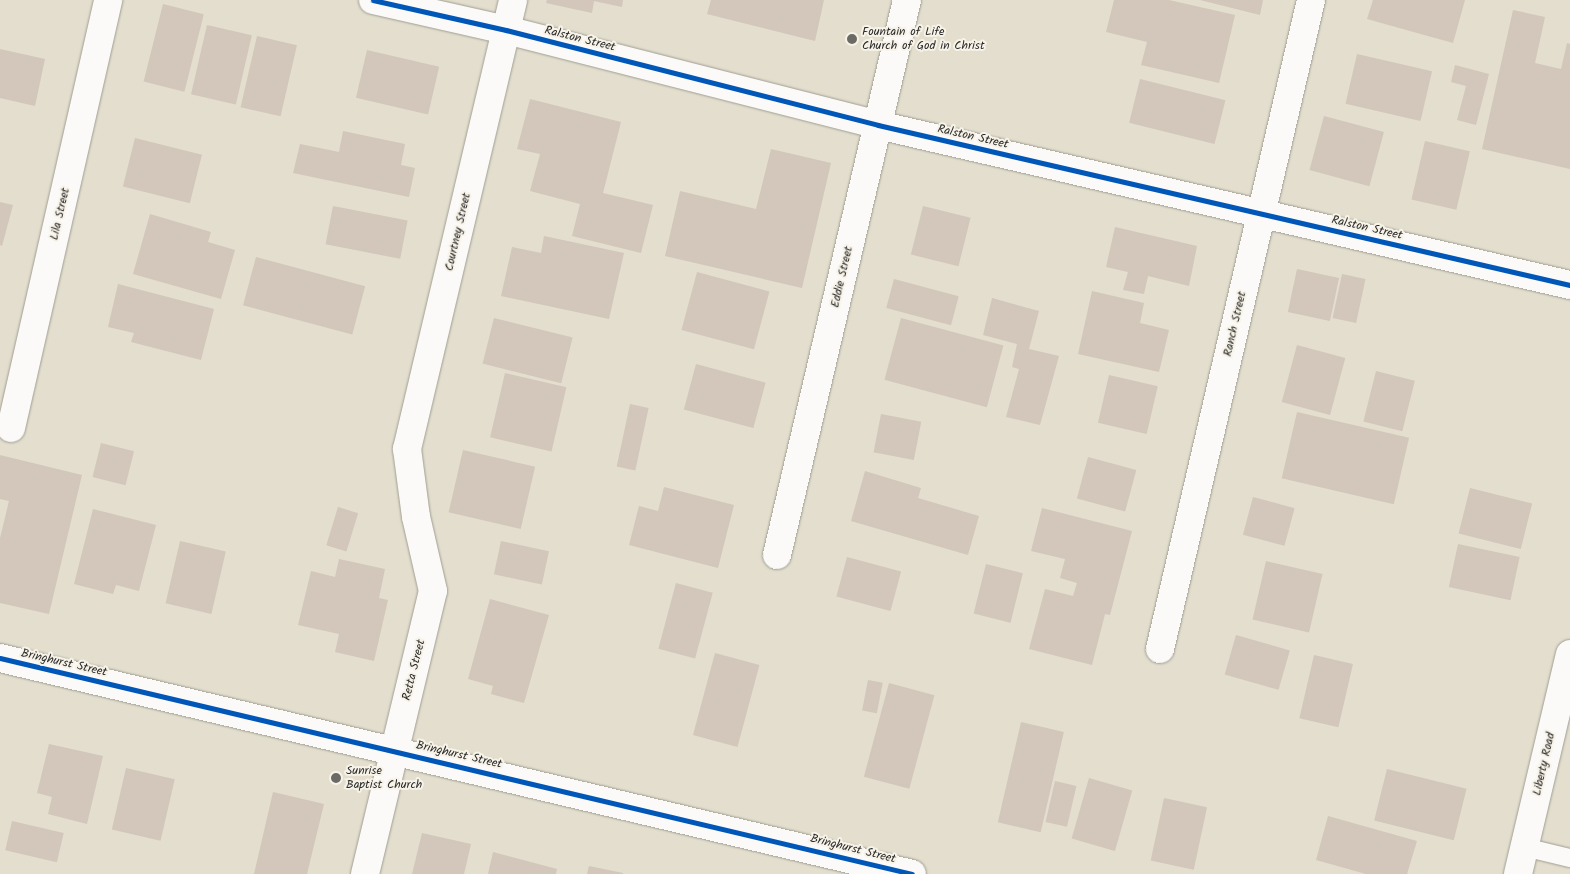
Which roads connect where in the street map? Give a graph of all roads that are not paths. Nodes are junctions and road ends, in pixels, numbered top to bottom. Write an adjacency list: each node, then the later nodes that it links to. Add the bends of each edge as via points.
1 (108, 0): 10 (street, Lila Street)
2 (372, 0): 6 (street, Ralston Street)
3 (512, 0): 6 (street, Courtney Street)
4 (907, 0): 7 (street, Eddie Street)
5 (1311, 0): 8 (street, Ranch Street)
6 (506, 30): 7 (street, Ralston Street); 11 (street, Courtney Street, via 406,449)
7 (878, 125): 8 (street, Ralston Street); 12 (street, Eddie Street)
8 (1261, 214): 9 (street, Ralston Street); 13 (street, Ranch Street)
9 (1570, 285)
10 (11, 428)
11 (409, 464): 16 (street, Retta Street, via 433,591)
12 (777, 555)
13 (1160, 648)
14 (1570, 654): 17 (street, Liberty Road)
15 (0, 658): 16 (street, Bringhurst Street)
16 (394, 750): 19 (street, Retta Street); 20 (street, Bringhurst Street)
17 (1524, 847): 18 (lane); 21 (street, Liberty Road)
18 (1570, 858)
19 (365, 874)
20 (912, 874)
21 (1518, 874)

